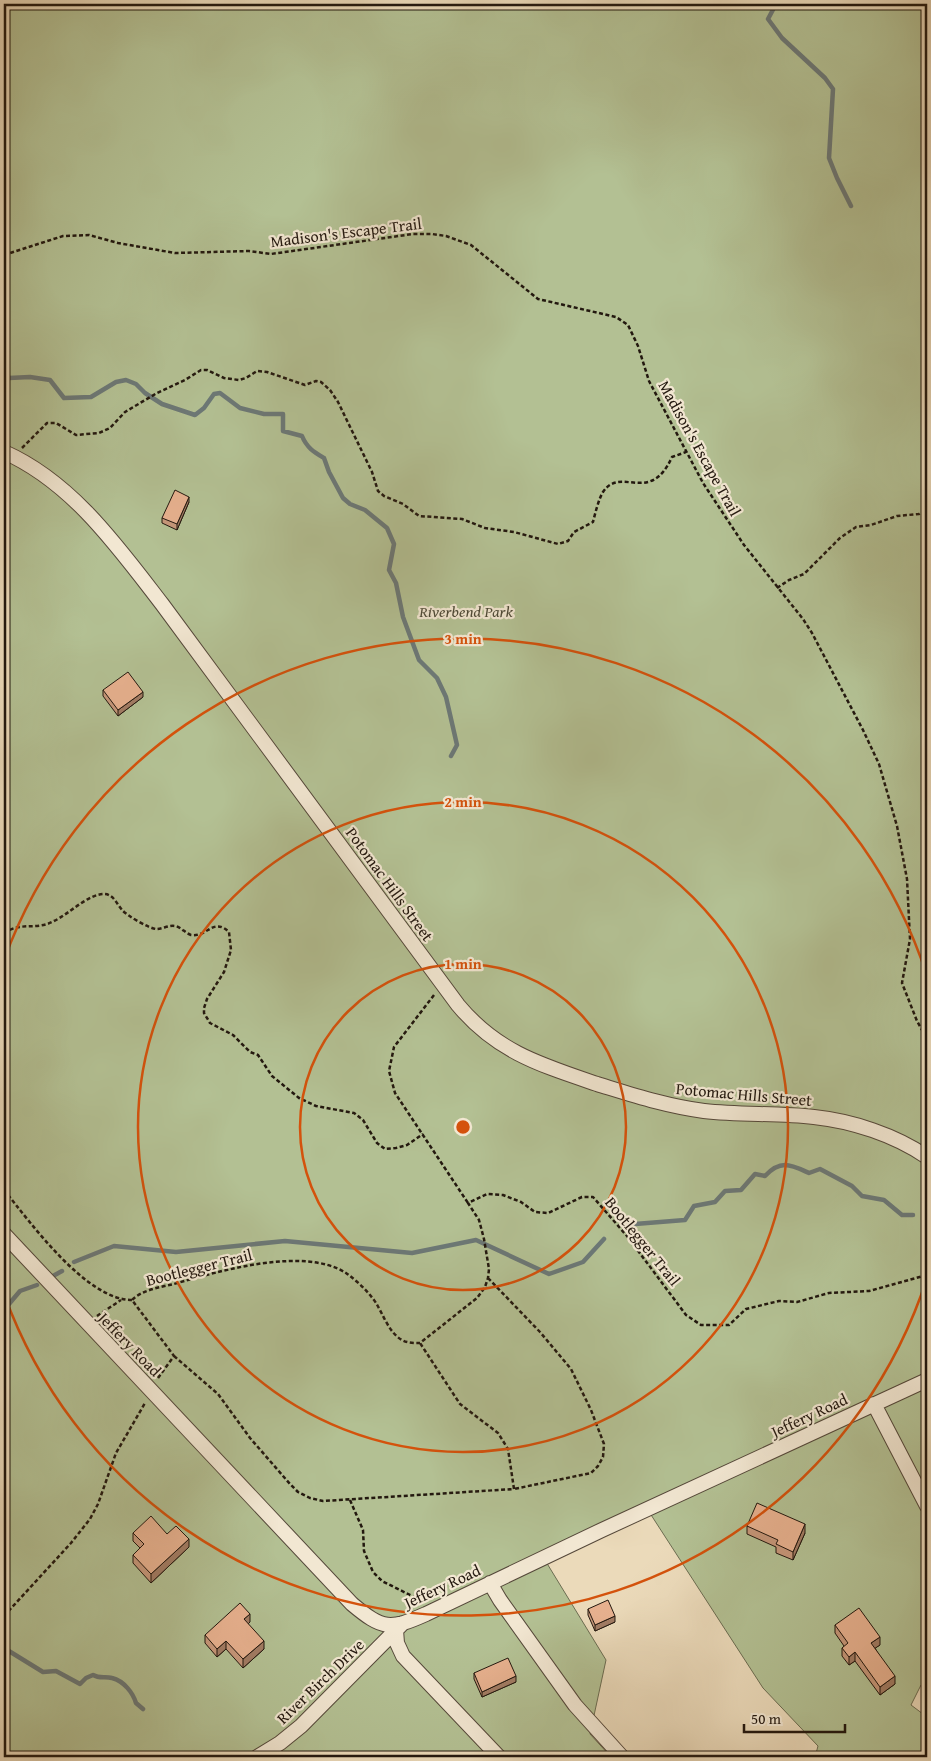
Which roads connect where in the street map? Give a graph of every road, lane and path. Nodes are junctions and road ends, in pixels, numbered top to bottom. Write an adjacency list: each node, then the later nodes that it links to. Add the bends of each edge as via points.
1 (4, 255): 2 (path, Madison's Escape Trail, via 63,236 80,235 175,253 249,251 271,254 414,234 446,236 471,245 538,299 616,316 628,325 649,380)
2 (686, 452): 3 (path, via 672,457 654,481 613,484 602,493 593,522 574,532 568,542 558,544 485,528 462,519 419,516 384,496 378,491 372,472 330,390 321,382 305,385 267,372 257,372 239,380 201,370 125,412 110,428 99,433 76,434 56,422 47,423 22,448); 5 (path, Madison's Escape Trail, via 723,515)
3 (7, 454): 7 (street, Potomac Hills Street, via 26,462 56,484 117,546)
4 (927, 508): 5 (path, via 919,514 856,527 840,538 804,574)
5 (777, 588): 8 (path, Madison's Escape Trail, via 812,633 879,764 897,826 907,880 910,939 902,983)
6 (4, 933): 9 (path, via 12,927 54,922 95,896 106,894 129,916 155,929 176,926 190,934 198,934 223,926 229,932 231,950 224,972 204,1008 210,1024 233,1035 250,1052 258,1055 272,1076 299,1098 316,1106 354,1113 385,1149 407,1145)
7 (442, 984): 9 (path, via 394,1047 389,1071 395,1093); 10 (street, Potomac Hills Street, via 469,1018 488,1034 537,1064 654,1102 704,1111 814,1117 844,1122 874,1131)
8 (927, 1039)
9 (423, 1134): 12 (path)
10 (927, 1157)
11 (4, 1190): 16 (path, via 70,1268)
12 (468, 1203): 14 (path, Bootlegger Trail, via 487,1194 503,1195 535,1212 548,1213 582,1197 593,1197 686,1315 701,1325 729,1325 746,1309 779,1301 797,1302 829,1293 869,1291); 15 (path, via 479,1220)
13 (4, 1234): 18 (street, Jeffery Road)
14 (927, 1275)
15 (488, 1278): 19 (path, via 477,1298); 24 (path, Bootlegger Trail, via 571,1369 604,1444 603,1457 591,1473)
16 (120, 1300): 17 (path); 18 (path)
17 (132, 1300): 19 (path, Bootlegger Trail, via 145,1292 228,1268 306,1261 346,1273 368,1292 402,1341); 20 (path, Bootlegger Trail)
18 (86, 1324): 22 (street, Jeffery Road)
19 (420, 1343): 24 (path, via 460,1404 498,1433 508,1449)
20 (174, 1356): 22 (path); 25 (path, Bootlegger Trail, via 218,1394 250,1438 298,1492 323,1501)
21 (927, 1380): 23 (street, Jeffery Road)
22 (151, 1391): 29 (path, via 116,1453 90,1518); 30 (street, Jeffery Road, via 352,1604 374,1621)
23 (874, 1404): 26 (street); 27 (street, Jeffery Road)
24 (514, 1489): 25 (path, Bootlegger Trail)
25 (350, 1500): 28 (path, via 363,1530 364,1551 373,1572 382,1581)
26 (927, 1506)
27 (490, 1583): 28 (street, Jeffery Road); 33 (street, via 575,1705)
28 (439, 1608): 30 (street, Jeffery Road)
29 (4, 1616)
30 (400, 1627): 31 (street, River Birch Drive, via 301,1726 280,1744); 32 (street, via 397,1643 403,1656)
31 (257, 1757)
32 (499, 1757)
33 (622, 1757)

